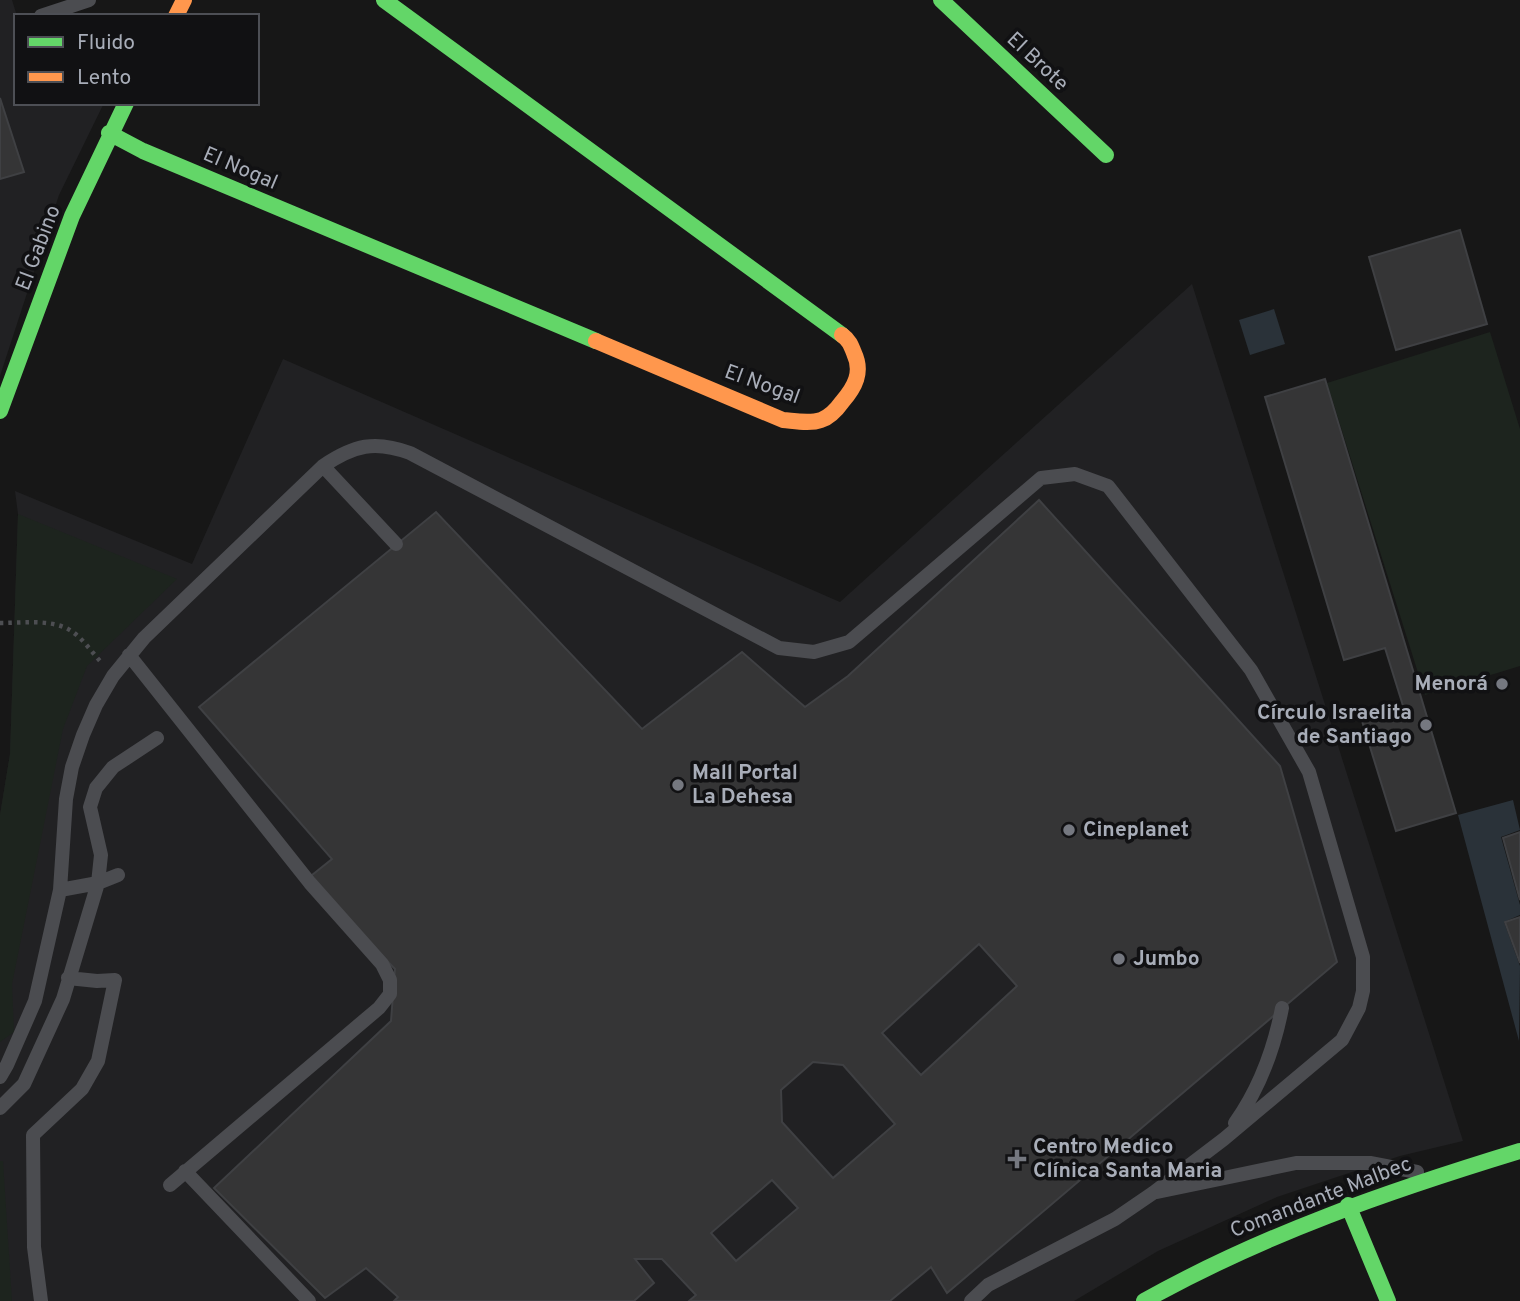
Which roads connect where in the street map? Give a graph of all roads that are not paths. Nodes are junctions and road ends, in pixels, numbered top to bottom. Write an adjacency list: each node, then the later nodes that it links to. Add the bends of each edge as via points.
1 (89, 0): 4 (lane)
2 (384, 0): 6 (street, El Nogal, via 848,339 860,373 855,387 825,420 783,420)
3 (940, 0): 7 (street, El Brote)
4 (47, 14)
5 (126, 105): 6 (street, El Gabino)
6 (110, 134): 8 (street, El Gabino, via 68,227)
7 (1106, 155)
8 (0, 411)
9 (323, 466): 10 (lane); 11 (lane); 20 (lane, via 360,447 394,447 411,453 779,648 814,652 849,642 1041,478 1075,474 1108,486 1251,670 1308,772 1363,957 1359,1008 1342,1040)
10 (396, 544)
11 (129, 655): 15 (lane, via 96,705 72,766); 22 (lane, via 310,883 382,964 390,980 390,994 379,1008)
12 (157, 738): 14 (lane, via 113,766 96,788 90,807 101,855)
13 (118, 875): 14 (lane)
14 (98, 883): 15 (lane); 16 (lane)
15 (60, 890): 18 (lane, via 35,1001)
16 (68, 978): 19 (lane, via 24,1084); 27 (lane, via 115,980 98,1061 82,1088 33,1135 34,1247)
17 (1282, 1008): 20 (lane, via 1264,1070)
18 (0, 1077)
19 (0, 1108)
20 (1224, 1139): 25 (lane)
21 (1520, 1151): 23 (street, Comandante Malbec)
22 (185, 1171): 24 (lane); 28 (lane)
23 (1439, 1176): 25 (lane, via 1370,1163 1296,1163); 26 (street, Comandante Malbec)
24 (170, 1185)
25 (1153, 1193): 29 (lane, via 1115,1219 988,1285)
26 (1348, 1205): 30 (street, Comandante Malbec, via 1285,1229); 31 (street)
27 (41, 1301)
28 (309, 1301)
29 (971, 1301)
30 (1144, 1301)
31 (1388, 1301)

